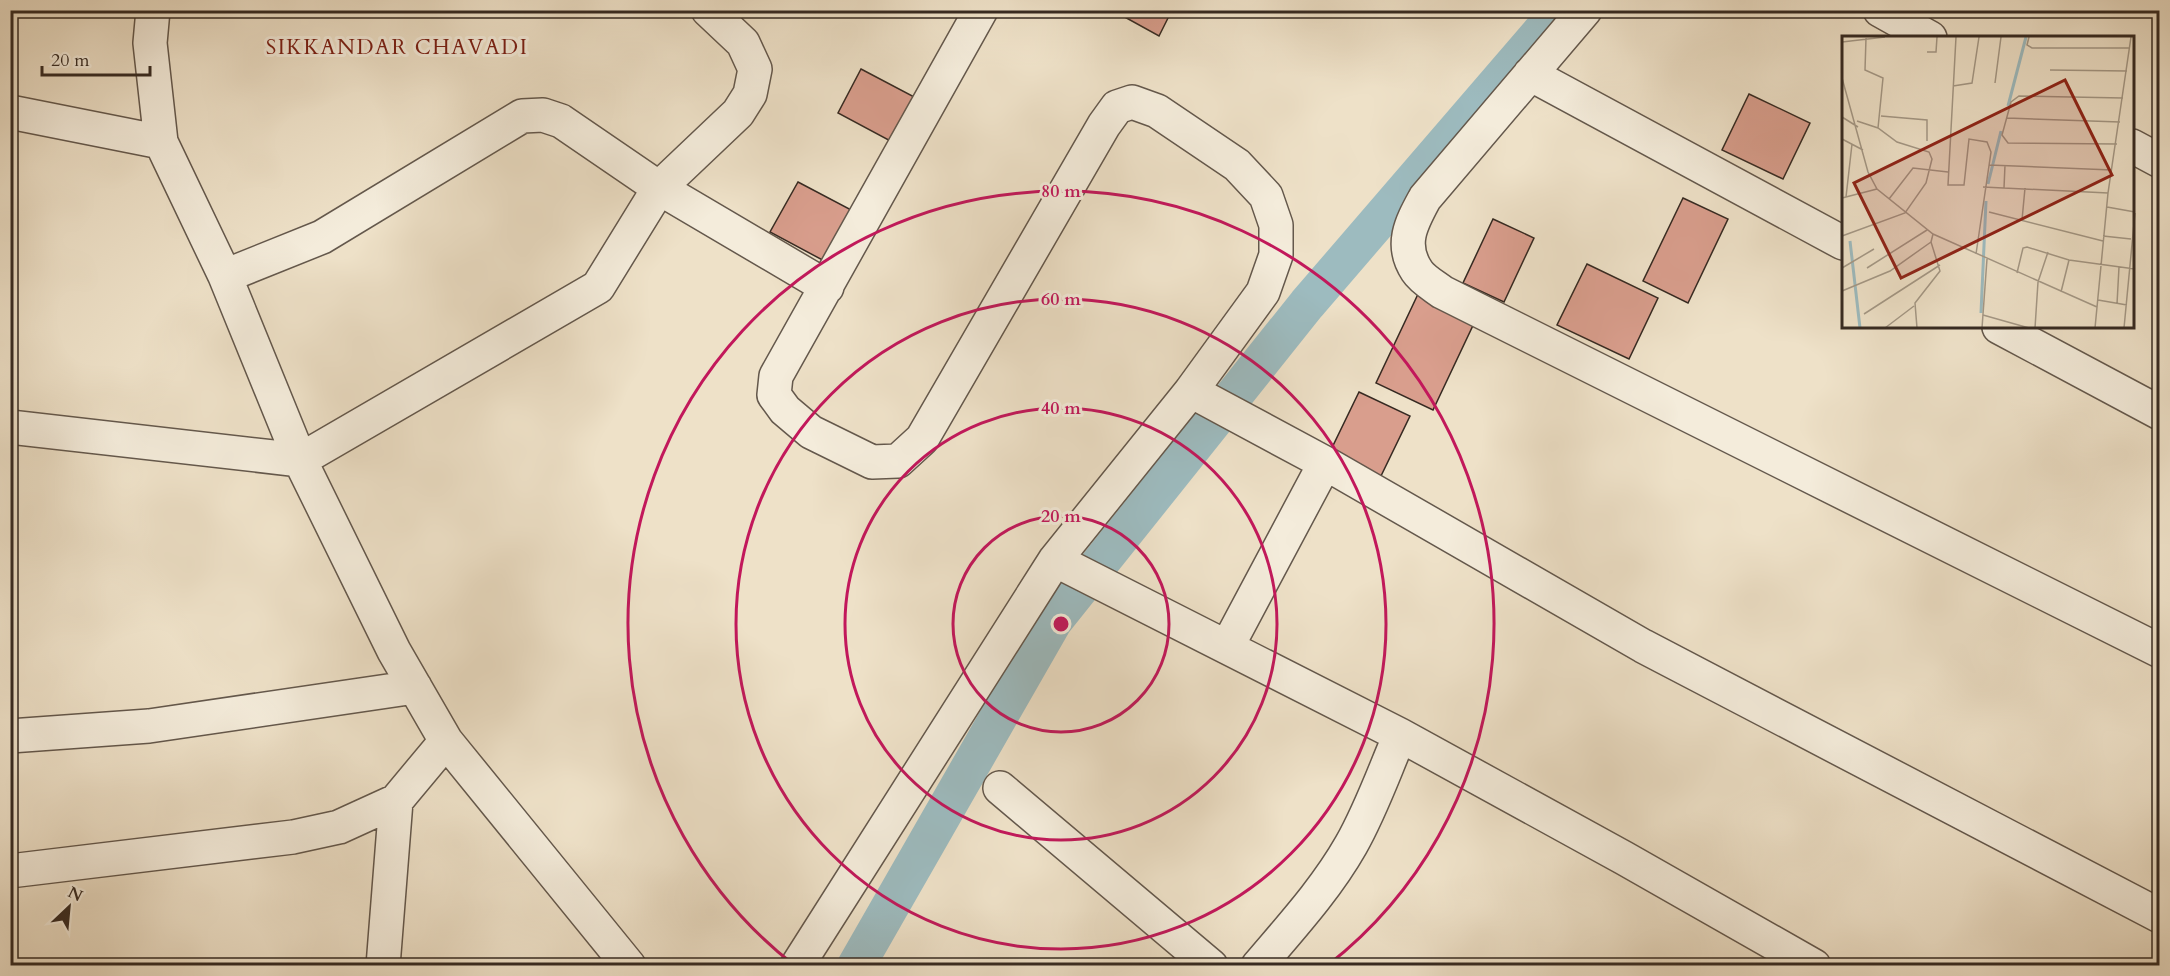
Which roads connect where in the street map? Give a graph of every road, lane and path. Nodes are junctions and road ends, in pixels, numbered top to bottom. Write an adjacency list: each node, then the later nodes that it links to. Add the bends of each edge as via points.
1 (153, 10): 9 (street, via 150,42)
2 (708, 10): 12 (street, via 743,43 755,69 750,94 738,114)
3 (981, 10): 15 (street)
4 (1585, 10): 7 (street)
5 (1880, 10): 6 (street)
6 (1926, 36)
7 (1530, 74): 13 (street); 24 (street, via 1425,198 1411,223 1407,249 1417,272 1442,292)
8 (10, 112): 9 (street)
9 (161, 141): 14 (street)
10 (2134, 147): 11 (street)
11 (2160, 161)
12 (659, 188): 14 (street, via 561,121 543,115 522,116 322,237); 15 (street); 20 (street, via 598,287)
13 (1842, 242)
14 (225, 276): 20 (street)
15 (827, 286): 17 (street, via 776,376 774,395 811,432 872,462 898,461 922,439 1104,125 1117,106 1132,102 1157,111 1237,165 1266,196 1276,225 1276,255 1263,292)
16 (2001, 328): 18 (street)
17 (1192, 392): 21 (street); 22 (street)
18 (2160, 413)
19 (10, 427): 20 (street)
20 (300, 460): 25 (street)
21 (1325, 463): 23 (street); 32 (street, via 1643,646)
22 (1056, 560): 23 (street); 35 (street)
23 (1227, 647): 26 (street)
24 (2160, 651)
25 (414, 687): 27 (street, via 149,726); 28 (street)
26 (1400, 735): 37 (street, via 1352,844 1331,878); 38 (street)
27 (10, 736)
28 (446, 741): 30 (street); 34 (street)
29 (1000, 788): 36 (street)
30 (396, 801): 31 (street, via 339,827 293,837); 33 (street)
31 (10, 871)
32 (2160, 916)
33 (383, 966)
34 (629, 966)
35 (797, 966)
36 (1211, 966)
37 (1258, 966)
38 (1814, 966)

